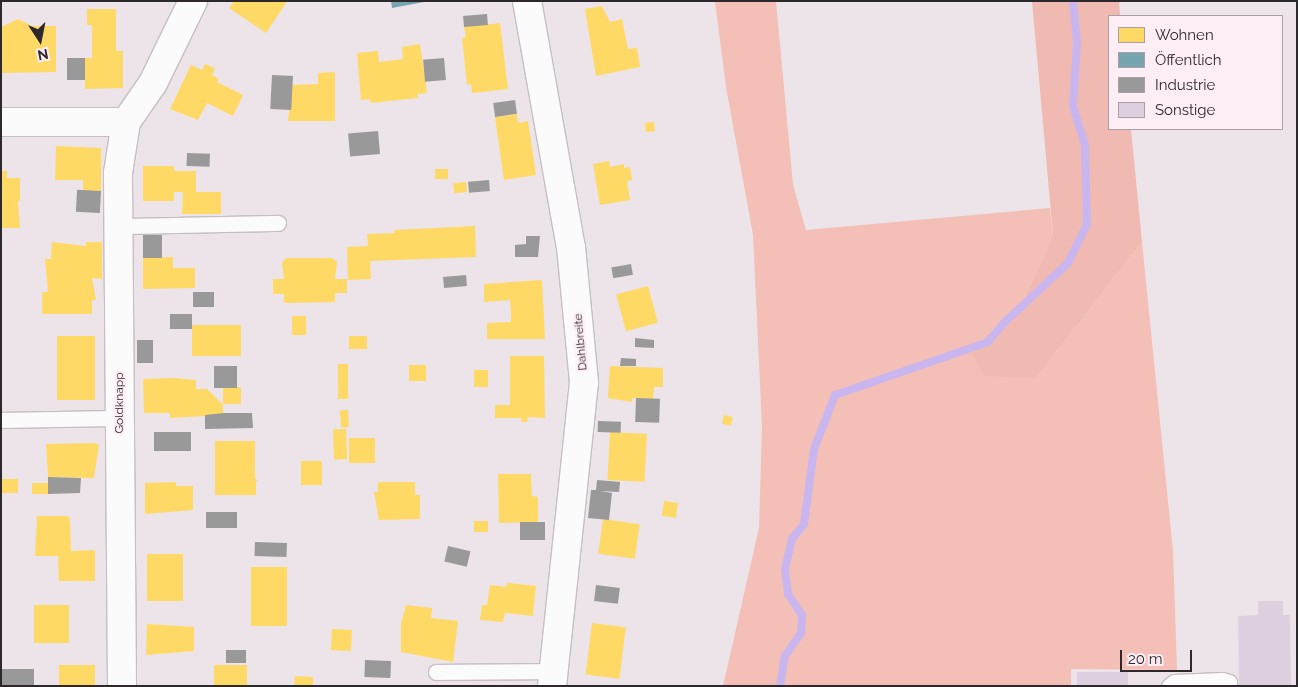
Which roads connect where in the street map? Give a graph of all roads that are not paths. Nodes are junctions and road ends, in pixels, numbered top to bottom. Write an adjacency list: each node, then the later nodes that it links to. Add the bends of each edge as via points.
1 (194, 1): 4 (street, via 153,83)
2 (527, 1): 10 (street, Dahlbreite, via 571,246 584,382)
3 (1, 122): 4 (street)
4 (126, 122): 6 (street, Goldknapp, via 118,173)
5 (278, 223): 6 (lane)
6 (120, 226): 7 (street, Goldknapp)
7 (120, 418): 8 (lane); 11 (street, Goldknapp)
8 (1, 420)
9 (436, 672): 10 (lane)
10 (553, 678)
11 (122, 686)
12 (1169, 686): 13 (lane, via 1174,682 1222,680)
13 (1229, 686)

